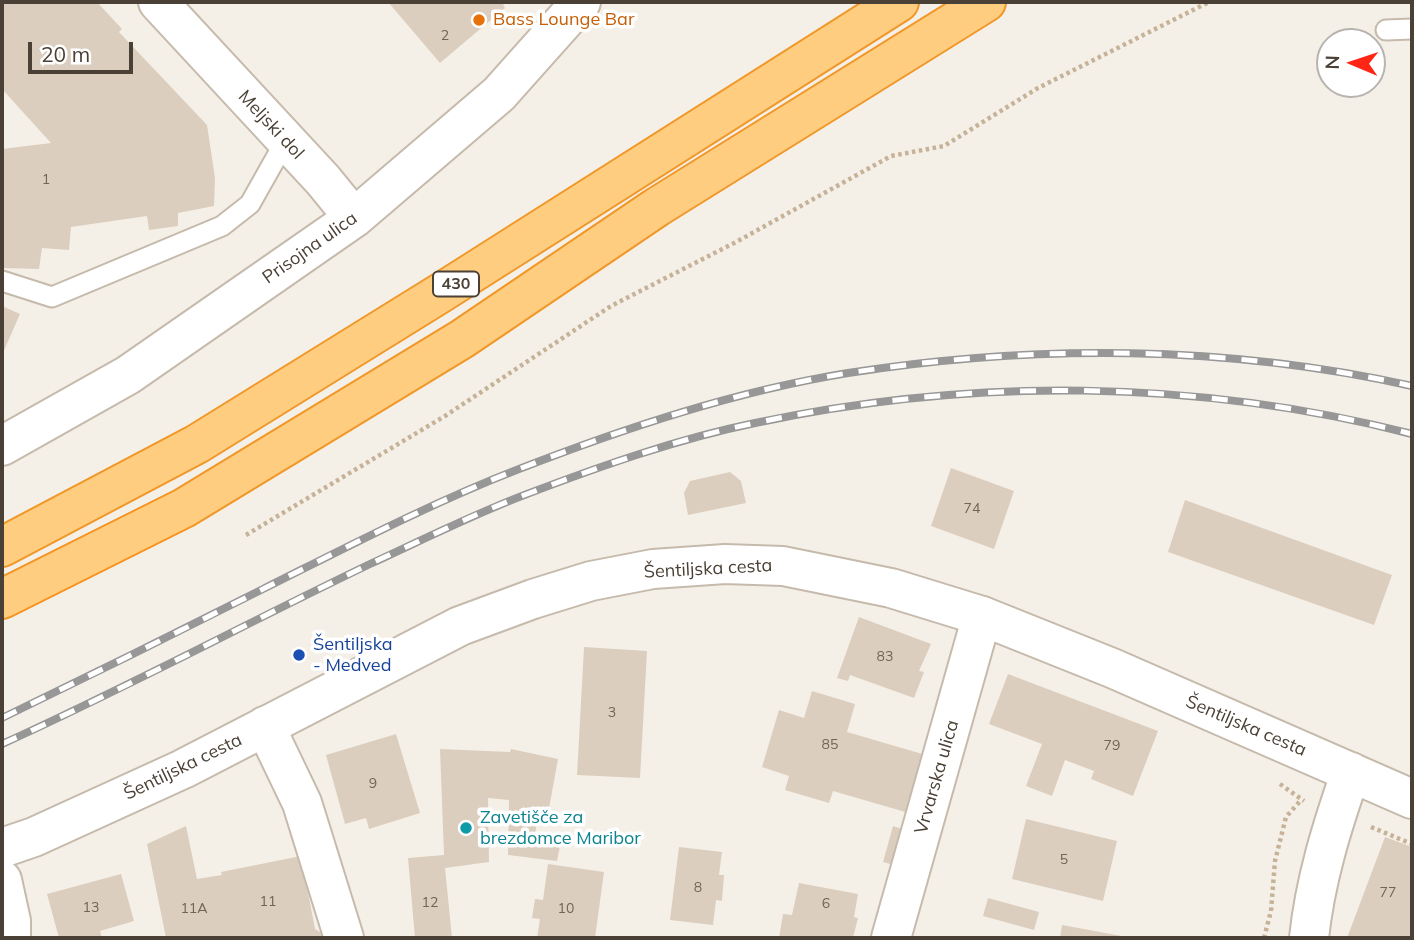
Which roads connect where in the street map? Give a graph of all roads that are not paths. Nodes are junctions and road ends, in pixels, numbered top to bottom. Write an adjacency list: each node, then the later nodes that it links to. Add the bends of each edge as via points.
1 (158, 2): 7 (street, Meljski dol)
2 (582, 2): 8 (street, Prisojna ulica, via 499,94)
3 (899, 2): 11 (highway, 430, via 208,437)
4 (986, 2): 12 (highway, 430, via 657,207 462,339 195,501)
5 (1412, 29): 6 (lane)
6 (1386, 30)
7 (286, 140): 8 (street, Meljski dol); 9 (lane, via 250,204 222,226 52,298)
8 (354, 218): 10 (street, Prisojna ulica, via 128,375)
9 (2, 281)
10 (2, 446)
11 (2, 547)
12 (2, 599)
13 (982, 616): 14 (street, Šentiljska cesta, via 891,588 783,566 653,569 591,580 460,626); 15 (street, Šentiljska cesta); 21 (street, Vrvarska ulica)
14 (265, 726): 17 (street, Šentiljska cesta, via 183,769); 20 (street, via 302,803)
15 (1352, 772): 16 (street, Šentiljska cesta); 22 (street, via 1333,824)
16 (1412, 799)
17 (2, 848)
18 (2, 880): 19 (street)
19 (11, 938)
20 (344, 938)
21 (891, 938)
22 (1309, 938)

